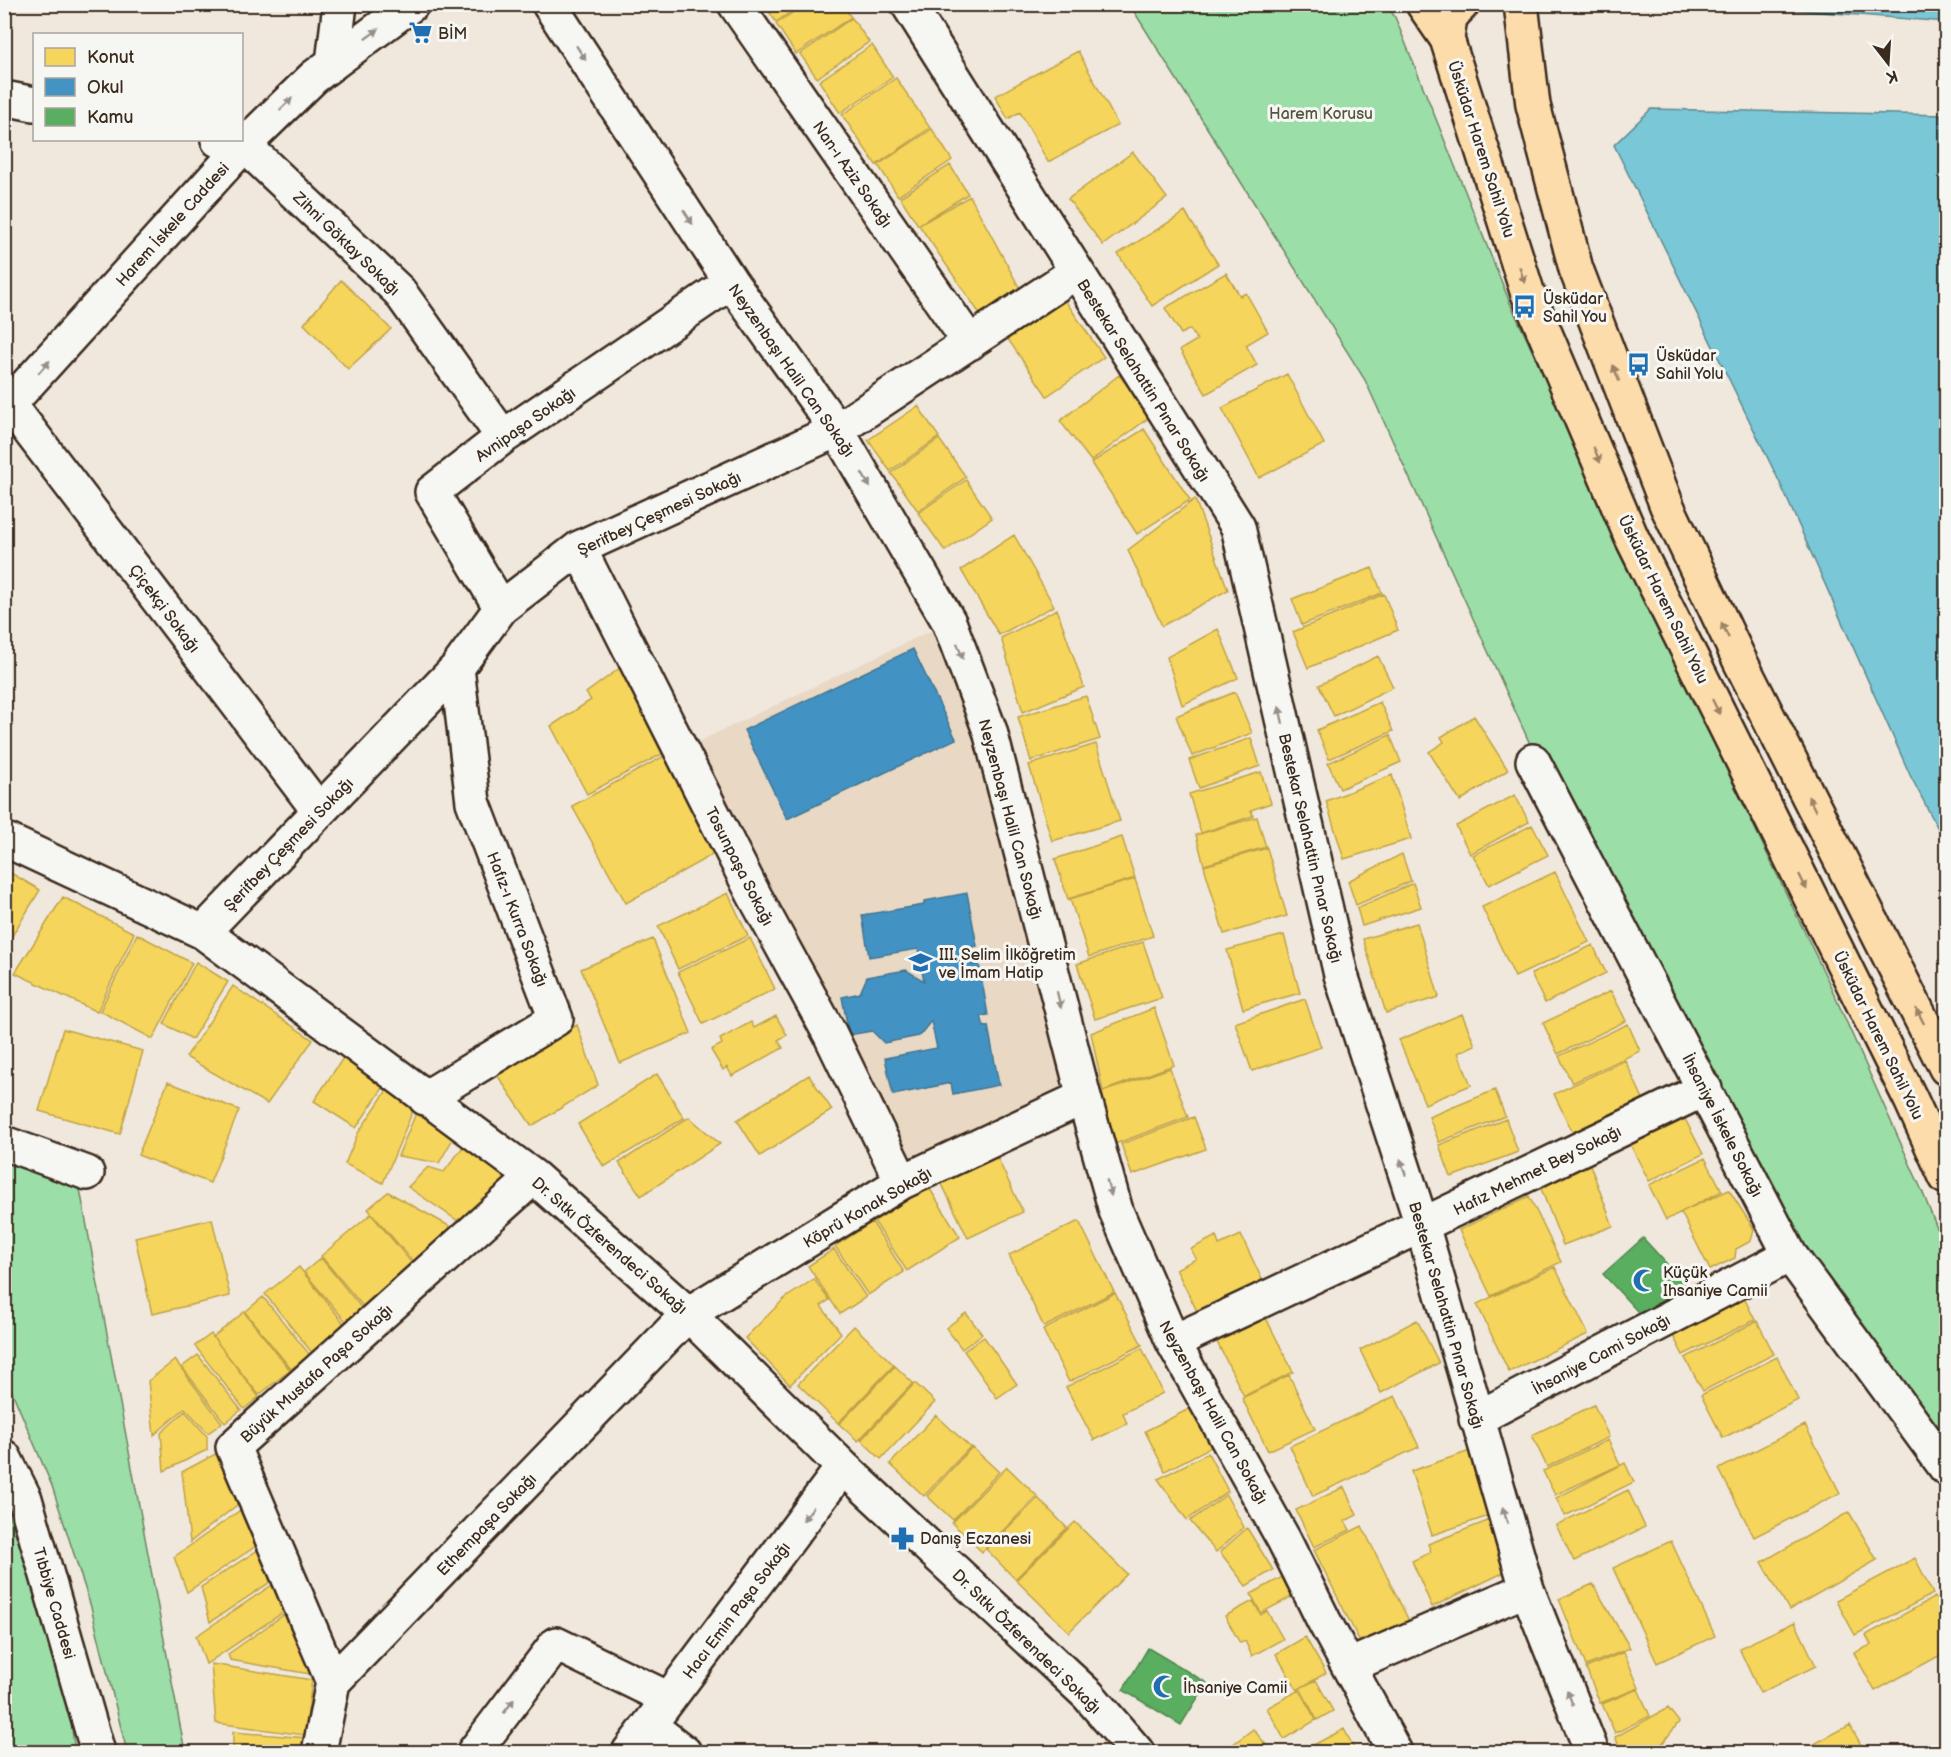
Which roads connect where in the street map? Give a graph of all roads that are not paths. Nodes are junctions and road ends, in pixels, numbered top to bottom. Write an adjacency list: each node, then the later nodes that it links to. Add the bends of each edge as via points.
1 (340, 4): 10 (street)
2 (412, 4): 10 (street, Harem İskele Caddesi, one-way to 2)
3 (549, 4): 16 (street, Neyzenbaşı Halil Can Sokağı, one-way to 16)
4 (735, 4): 17 (street, Nan-ı Aziz Sokağı)
5 (908, 4): 15 (street, Bestekar Selahattin Pınar Sokağı)
6 (1424, 4): 9 (main road, Üsküdar Harem Sahil Yolu)
7 (1462, 4): 9 (main road, via 1450,17)
8 (1520, 5): 28 (main road, one-way to 8, via 1740,661 1667,507 1576,269 1533,105)
9 (1447, 39): 35 (main road, Üsküdar Harem Sahil Yolu, one-way to 35, via 1527,291 1631,536)
10 (333, 63): 13 (street, Harem İskele Caddesi, one-way to 10)
11 (4, 98): 12 (street)
12 (33, 104)
13 (243, 133)
14 (231, 142): 18 (street, Harem İskele Caddesi, one-way to 14); 20 (street, Zihni Göktay Sokağı, via 399,291)
15 (1076, 272): 17 (street, Şerifbey Çeşmesi Sokağı); 37 (street, Bestekar Selahattin Pınar Sokağı, one-way to 15, via 1341,975 1238,527)
16 (731, 282): 19 (street, Neyzenbaşı Halil Can Sokağı); 20 (street, Avnipaşa Sokağı)
17 (970, 343): 19 (street, Şerifbey Çeşmesi Sokağı)
18 (7, 408): 25 (street, Çiçekçi Sokağı)
19 (837, 430): 21 (street, Şerifbey Çeşmesi Sokağı); 30 (street, Neyzenbaşı Halil Can Sokağı, one-way to 30, via 949,622 990,731)
20 (503, 437): 22 (street, Avnipaşa Sokağı, via 432,492)
21 (579, 548): 22 (street, Şerifbey Çeşmesi Sokağı); 36 (street, Tosunpaşa Sokağı, via 748,883 830,1034)
22 (501, 608): 23 (street, Şerifbey Çeşmesi Sokağı)
23 (458, 668): 25 (street, Şerifbey Çeşmesi Sokağı); 31 (street, Hafız-ı Kurra Sokağı, via 473,802 556,1019)
24 (1533, 761): 29 (street, İhsaniye İskele Sokağı)
25 (320, 811): 27 (street, Şerifbey Çeşmesi Sokağı)
26 (4, 839): 27 (street, Dr. Sıtkı Özferendeci Sokağı)
27 (203, 932): 31 (street, Dr. Sıtkı Özferendeci Sokağı)
28 (1947, 1068)
29 (1705, 1089): 37 (street, Hafız Mehmet Bey Sokağı); 38 (street, İhsaniye İskele Sokağı)
30 (1084, 1097): 36 (street, Köprü Konak Sokağı); 40 (street, Neyzenbaşı Halil Can Sokağı, one-way to 40, via 1116,1211)
31 (425, 1098): 34 (street, Dr. Sıtkı Özferendeci Sokağı)
32 (4, 1143): 33 (street)
33 (87, 1173)
34 (534, 1177): 39 (street, Dr. Sıtkı Özferendeci Sokağı); 47 (street, Büyük Mustafa Paşa Sokağı, via 233,1447)
35 (1947, 1177)
36 (902, 1182): 39 (street, Köprü Konak Sokağı)
37 (1422, 1225): 40 (street, Hafız Mehmet Bey Sokağı); 41 (street, Bestekar Selahattin Pınar Sokağı)
38 (1790, 1255): 41 (street, İhsaniye Cami Sokağı); 44 (street, İhsaniye İskele Sokağı)
39 (688, 1314): 43 (street, Dr. Sıtkı Özferendeci Sokağı); 47 (street, Ethempaşa Sokağı)
40 (1173, 1342): 46 (street, Neyzenbaşı Halil Can Sokağı, via 1284,1540)
41 (1476, 1419): 45 (street, Bestekar Selahattin Pınar Sokağı, one-way to 41)
42 (4, 1457): 50 (street, Tıbbiye Caddesi, via 25,1499)
43 (843, 1467): 48 (street, Hacı Emin Paşa Sokağı, one-way to 48); 55 (street, Dr. Sıtkı Özferendeci Sokağı, via 1088,1695)
44 (1947, 1468)
45 (1527, 1589): 46 (street); 57 (street, Bestekar Selahattin Pınar Sokağı, one-way to 45)
46 (1349, 1666): 56 (street, Neyzenbaşı Halil Can Sokağı)
47 (333, 1682): 51 (street)
48 (669, 1699): 49 (street, Hacı Emin Paşa Sokağı); 52 (street, one-way to 48, via 556,1644)
49 (649, 1725): 53 (street, Hacı Emin Paşa Sokağı); 54 (street)
50 (98, 1752)
51 (319, 1752)
52 (474, 1752)
53 (629, 1752)
54 (684, 1752)
55 (1137, 1752)
56 (1395, 1752)
57 (1592, 1752)

